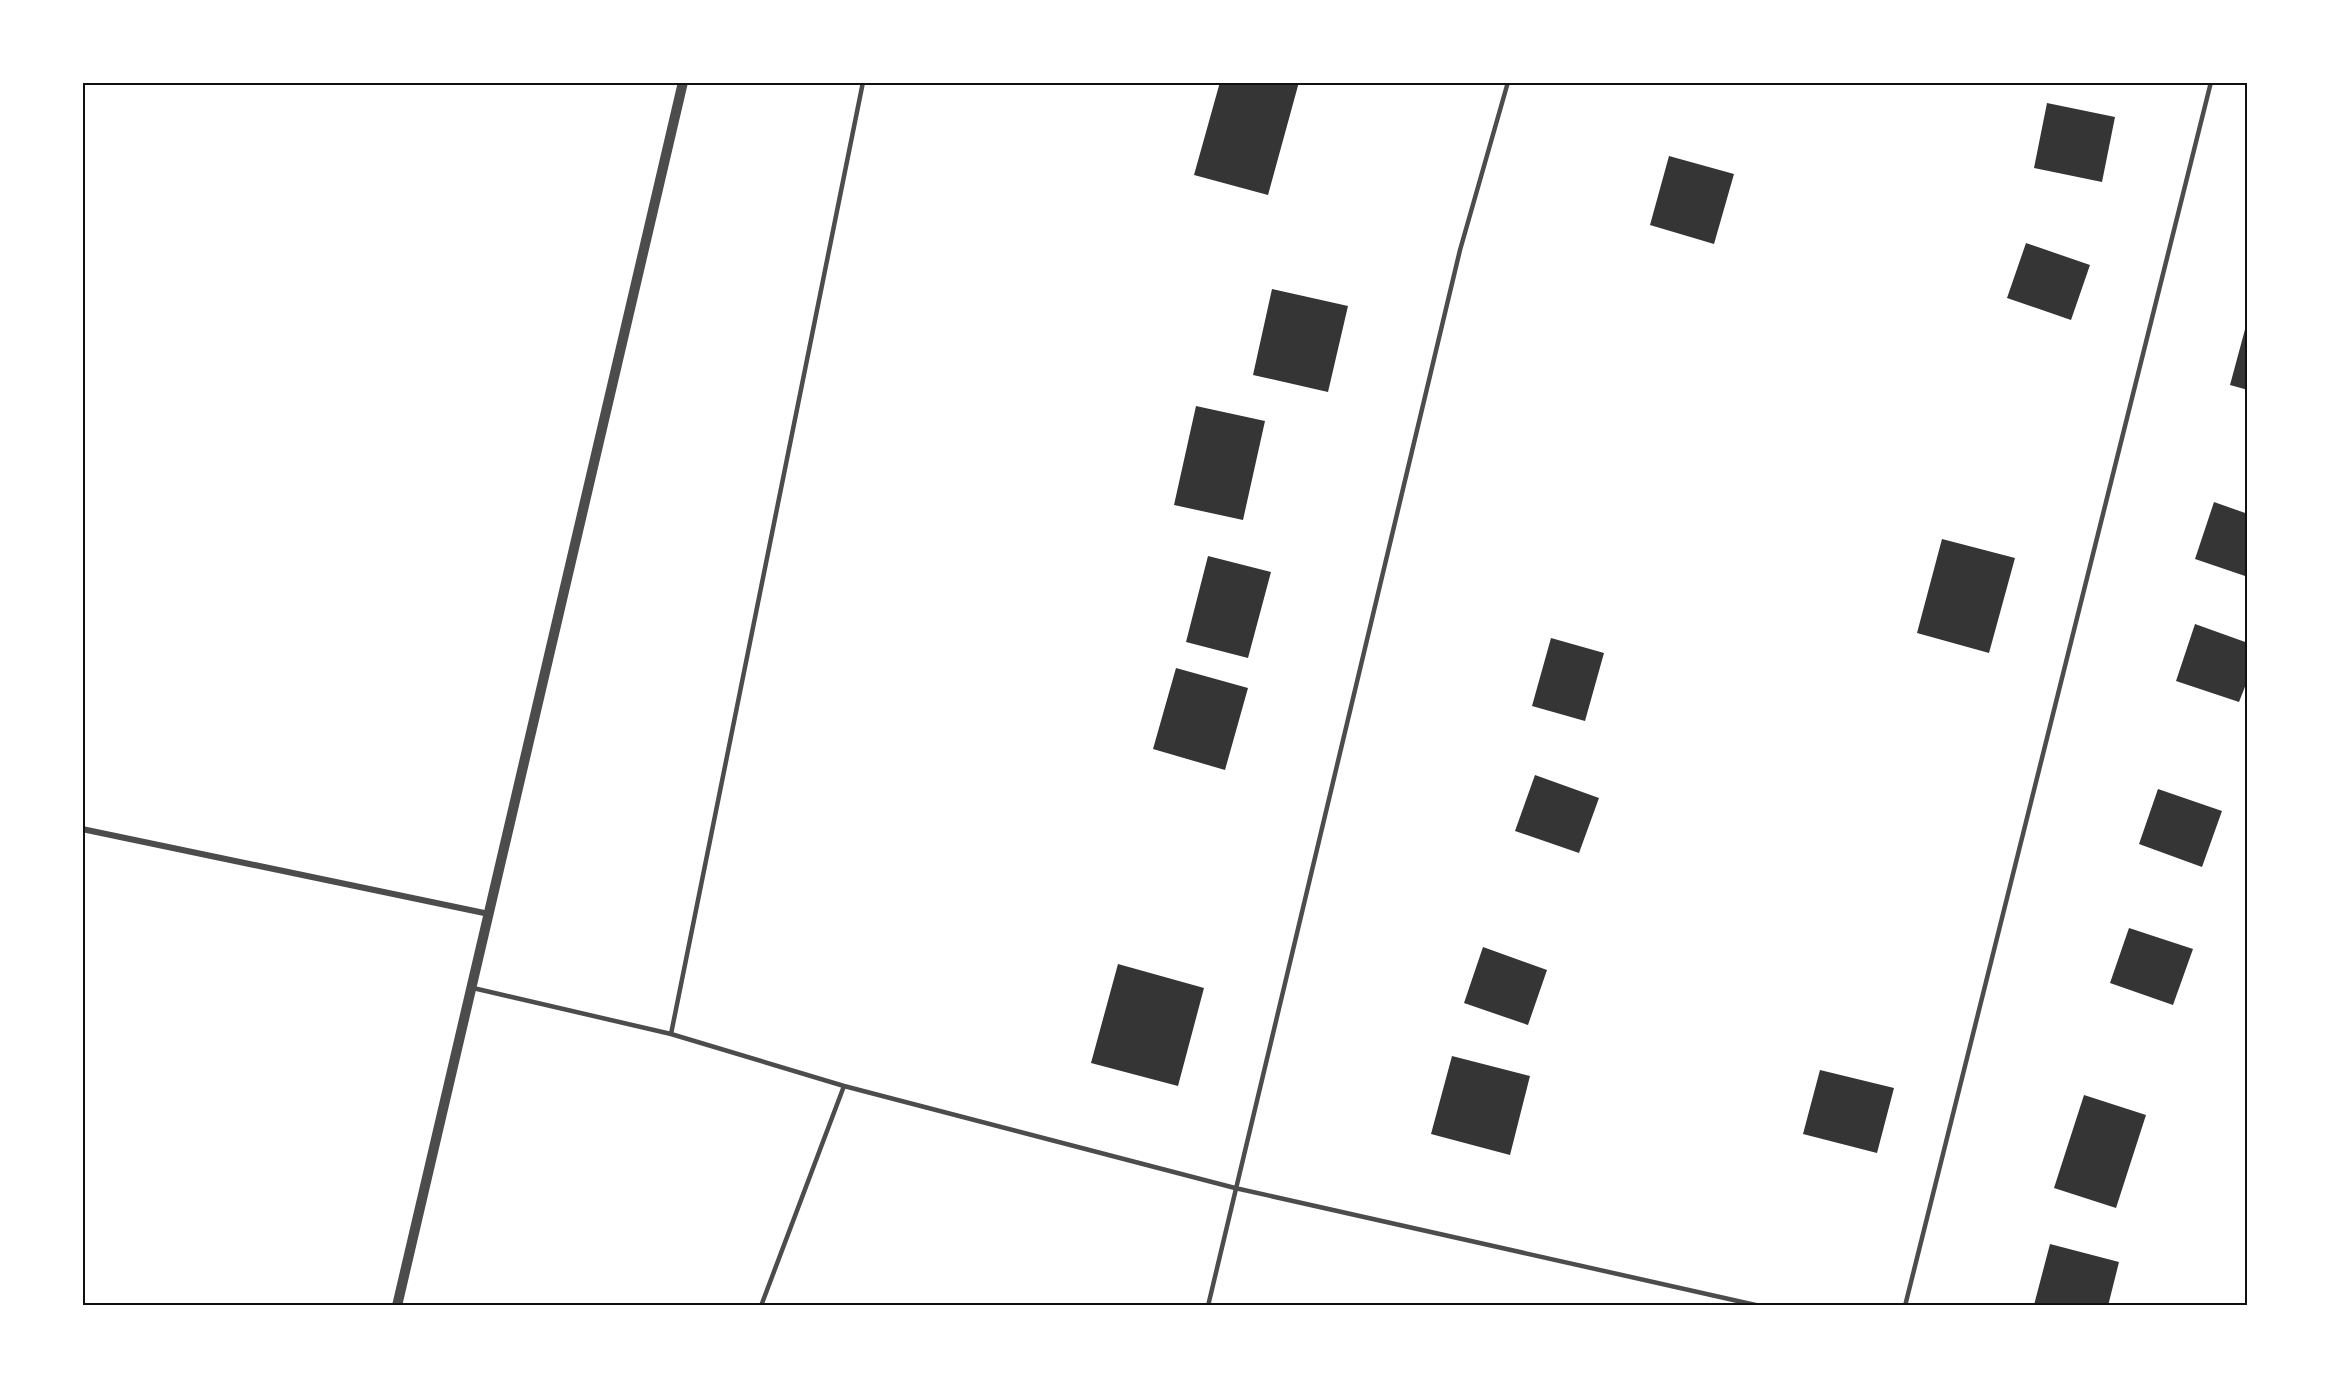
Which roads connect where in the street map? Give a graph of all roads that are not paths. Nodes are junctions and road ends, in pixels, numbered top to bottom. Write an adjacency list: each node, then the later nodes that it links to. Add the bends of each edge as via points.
1 (683, 82): 6 (street)
2 (863, 82): 8 (lane)
3 (1509, 82): 10 (lane, via 1460,249)
4 (2211, 82): 15 (lane)
5 (82, 830): 6 (street)
6 (490, 914): 7 (street)
7 (473, 988): 8 (lane); 11 (street)
8 (670, 1034): 9 (lane)
9 (844, 1086): 10 (lane); 12 (lane)
10 (1235, 1188): 13 (lane); 14 (lane)
11 (397, 1305)
12 (761, 1305)
13 (1208, 1305)
14 (1760, 1305)
15 (1905, 1305)

